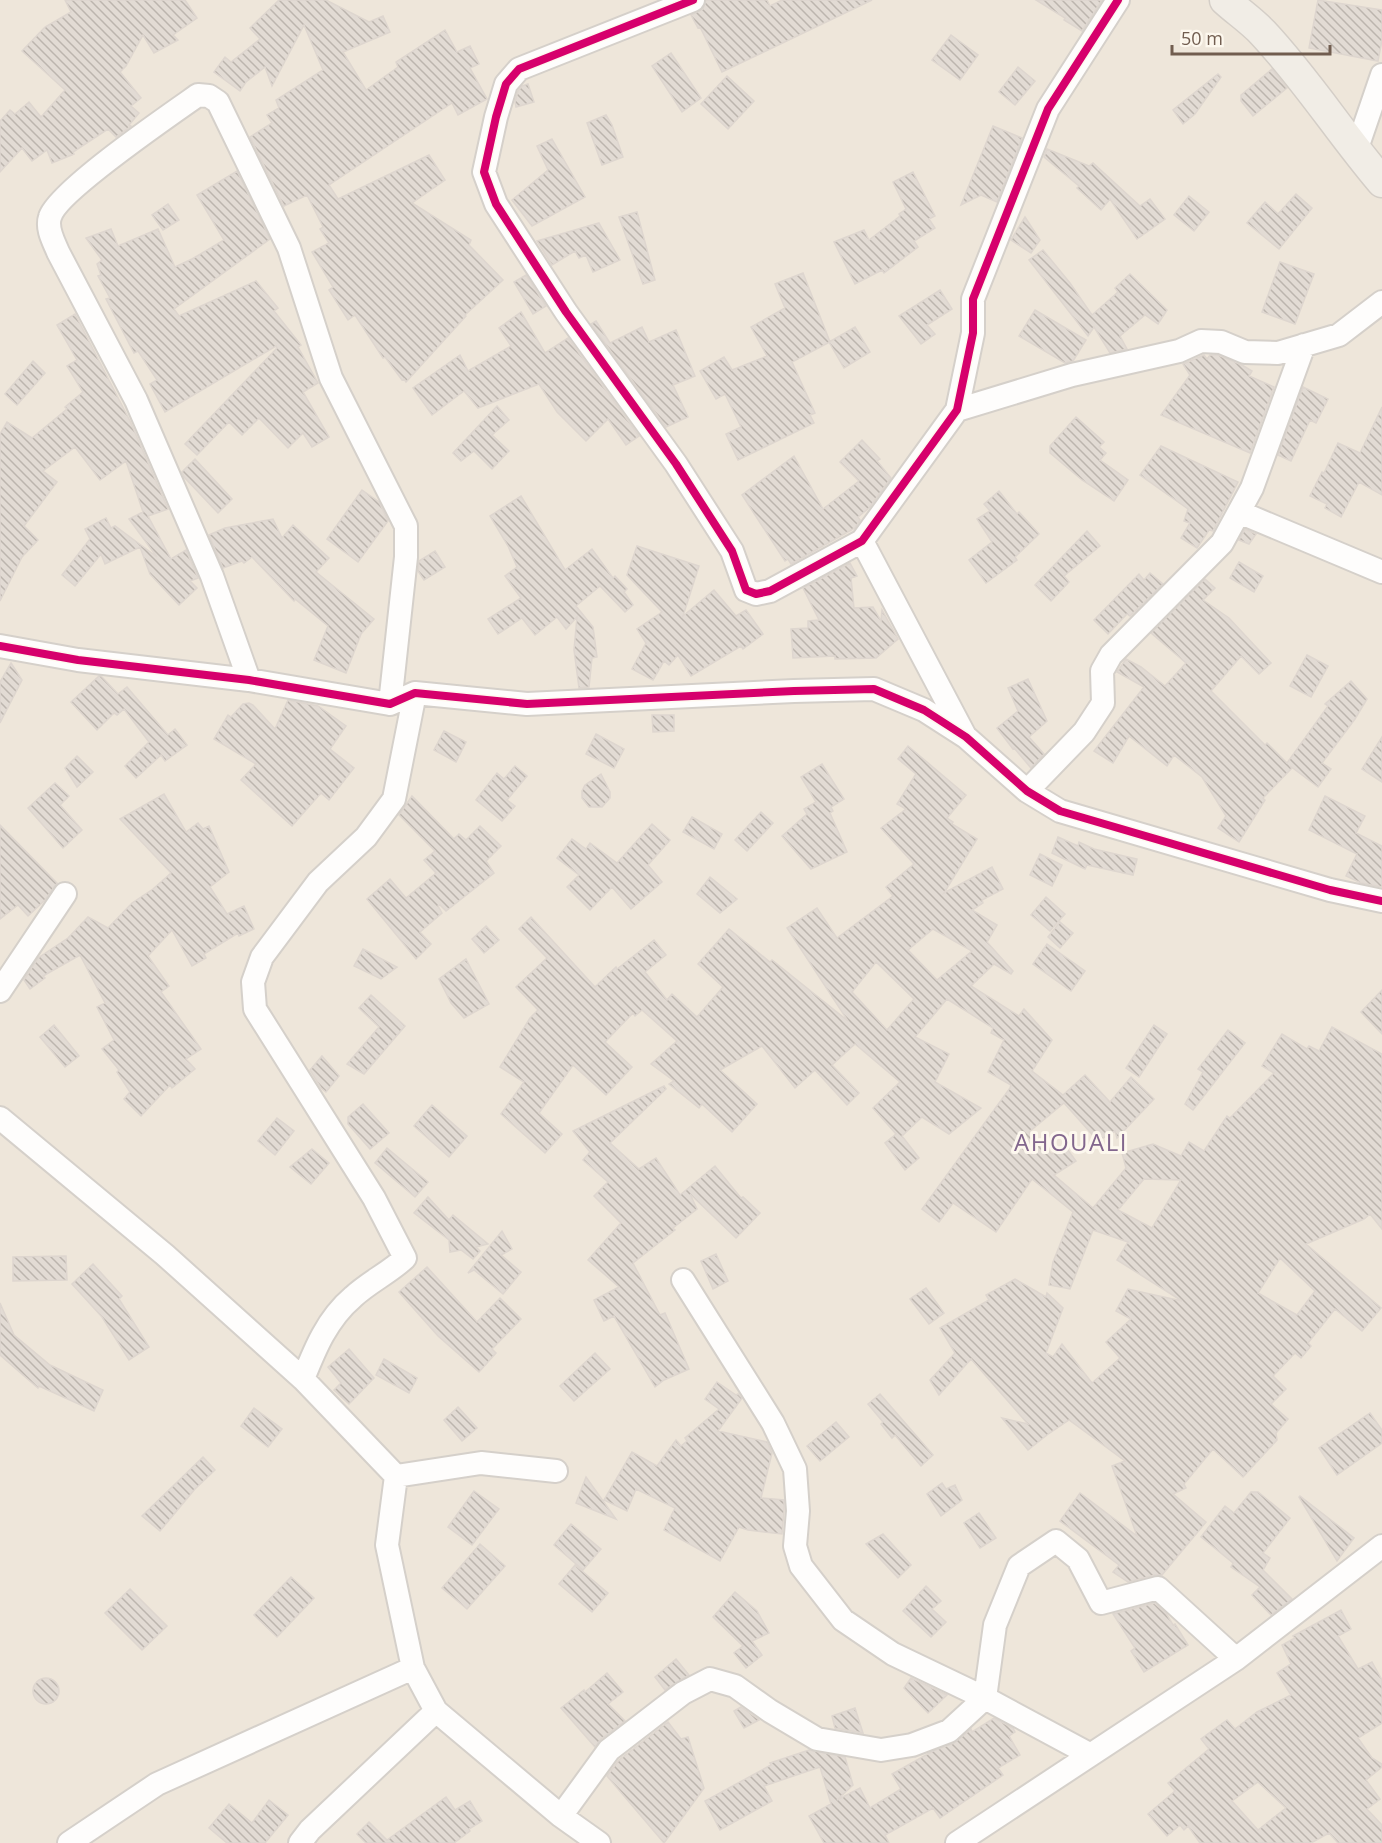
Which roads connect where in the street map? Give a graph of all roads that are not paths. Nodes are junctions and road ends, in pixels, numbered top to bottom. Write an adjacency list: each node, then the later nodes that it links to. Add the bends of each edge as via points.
1 (693, 0): 11 (street, via 519,69 506,84 484,172 496,204 560,302 676,464 732,551 746,590 756,594 770,591)
2 (1118, 0): 9 (street, via 1048,109 973,298 973,333)
3 (1225, 0): 5 (main road, via 1262,32 1303,79)
4 (1382, 75): 5 (street)
5 (1356, 151): 6 (main road)
6 (1382, 182)
7 (1382, 302): 8 (street, via 1339,335)
8 (1304, 345): 9 (street, via 1278,353 1245,352 1221,342 1201,341 1179,351 1072,375); 10 (street, via 1252,488)
9 (957, 410): 11 (street)
10 (1239, 512): 12 (street); 18 (street, via 1222,543 1111,655 1102,672 1103,703 1084,732)
11 (862, 542): 17 (street)
12 (1382, 572)
13 (0, 646): 14 (street, via 78,660)
14 (249, 680): 16 (street); 16 (street, via 212,576 136,400 49,230 57,204 78,184 198,95 218,102 289,248 331,378 406,526)
15 (415, 693): 16 (street); 17 (street, via 527,704 874,689 924,711); 24 (street, via 394,799 366,837 318,882 262,957 253,982 255,1009 374,1198 405,1258 350,1298 319,1337)
16 (390, 704)
17 (966, 736): 18 (street)
18 (1026, 791): 20 (street, via 1060,811 1330,890)
19 (65, 894): 21 (street)
20 (1382, 901)
21 (0, 991)
22 (0, 1118): 24 (street, via 165,1255)
23 (683, 1280): 30 (street, via 773,1423 795,1469 795,1546 801,1566 843,1620 893,1654)
24 (303, 1379): 26 (street)
25 (556, 1471): 26 (street, via 481,1463)
26 (396, 1476): 29 (street, via 387,1545)
27 (1382, 1546): 28 (street)
28 (1236, 1659): 30 (street, via 1158,1588 1101,1603 1078,1559 1056,1541 1019,1566 995,1625); 32 (street)
29 (413, 1668): 31 (street); 34 (street, via 157,1784)
30 (986, 1698): 32 (street); 33 (street, via 949,1731 912,1745 880,1750 817,1739 735,1686 710,1679 683,1693 609,1750)
31 (436, 1711): 33 (street); 35 (street)
32 (1089, 1754): 37 (street)
33 (561, 1816): 36 (street)
34 (69, 1843)
35 (300, 1843)
36 (599, 1843)
37 (957, 1843)

